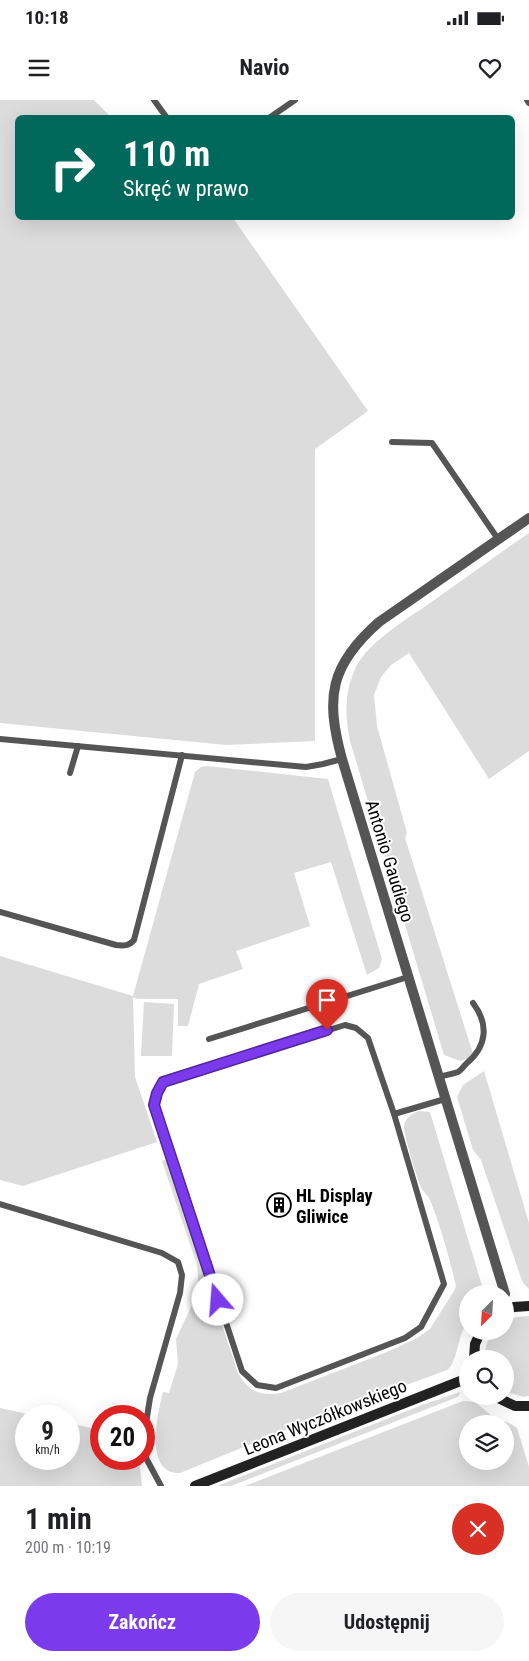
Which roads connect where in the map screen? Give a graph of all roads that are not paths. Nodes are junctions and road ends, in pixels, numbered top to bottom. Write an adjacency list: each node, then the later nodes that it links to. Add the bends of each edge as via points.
1 (154, 100): 3 (lane)
2 (295, 100): 4 (lane)
3 (165, 115)
4 (273, 115)
5 (392, 442): 7 (lane, via 432,443)
6 (529, 518): 7 (street, Antonio Gaudiego)
7 (498, 539): 11 (street, Antonio Gaudiego, via 379,622 350,652 336,679 333,696 335,735)
8 (0, 739): 9 (lane)
9 (78, 746): 10 (lane); 12 (lane)
10 (182, 755): 11 (lane, via 306,767); 13 (lane, via 131,944 116,945)
11 (342, 759): 14 (street, Antonio Gaudiego)
12 (70, 773)
13 (0, 912)
14 (408, 977): 16 (lane); 17 (street, Antonio Gaudiego)
15 (473, 1003): 17 (lane, via 481,1013 483,1040 474,1057 458,1072)
16 (209, 1039)
17 (439, 1076): 18 (street, Antonio Gaudiego)
18 (445, 1099): 19 (lane); 21 (street, Antonio Gaudiego)
19 (394, 1114): 19 (lane, via 444,1284 421,1327 406,1338 276,1388 257,1385 242,1371 154,1105 157,1093 163,1082 345,1025 356,1028 368,1038)
20 (0, 1204): 25 (lane, via 162,1253 178,1262 182,1275 180,1293)
21 (502, 1285)
22 (529, 1306): 23 (street)
23 (514, 1308)
24 (459, 1382): 30 (street, Leona Wyczółkowskiego)
25 (149, 1405)
26 (513, 1405): 27 (street)
27 (529, 1406)
28 (152, 1470): 29 (lane)
29 (161, 1486)
30 (194, 1486)

